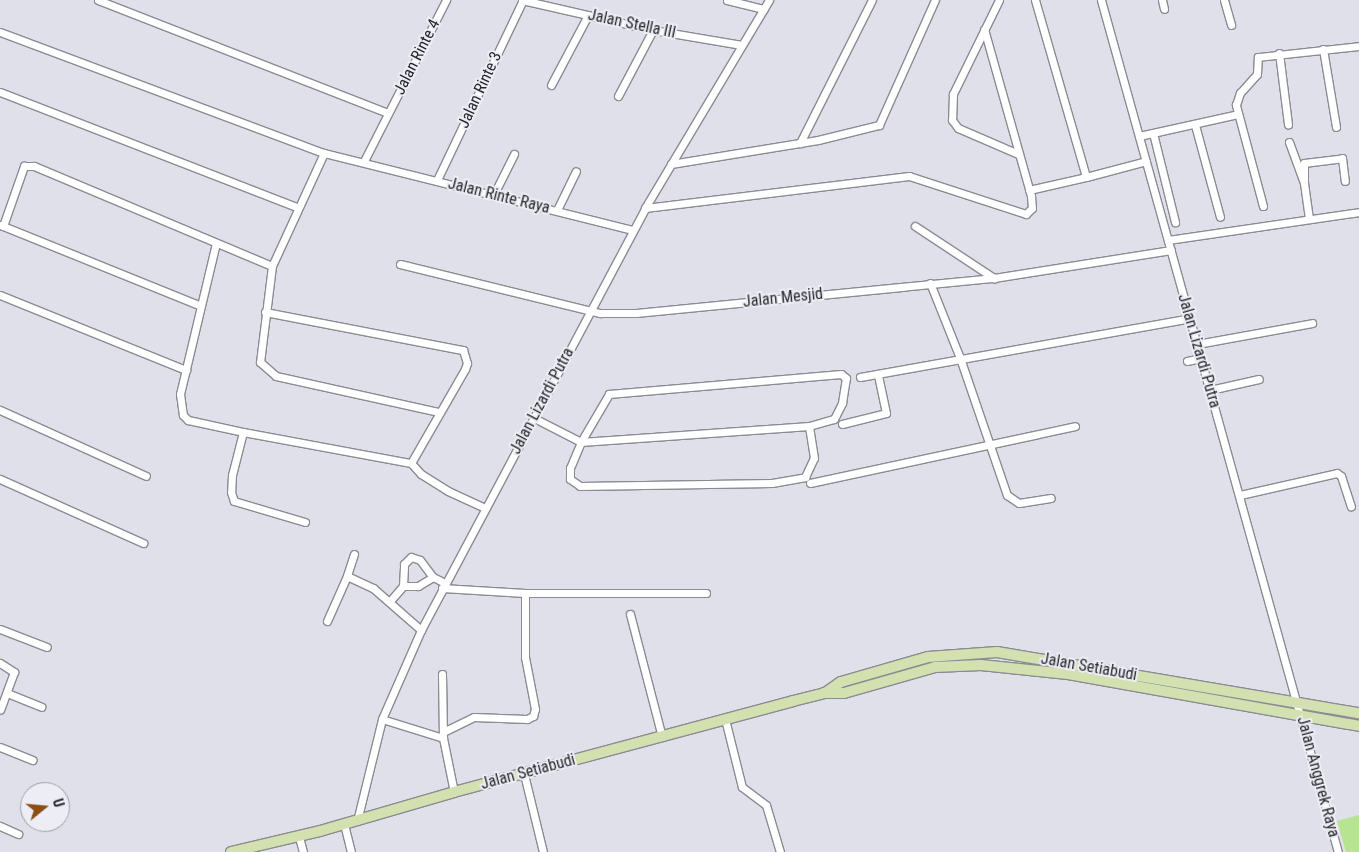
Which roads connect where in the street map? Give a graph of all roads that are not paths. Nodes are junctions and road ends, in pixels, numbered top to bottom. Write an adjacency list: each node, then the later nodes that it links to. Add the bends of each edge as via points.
1 (98, 0): 27 (street)
2 (446, 0): 27 (street, Jalan Rinte 4)
3 (522, 0): 15 (street, Jalan Stella III); 44 (street, Jalan Rinte 3)
4 (727, 0): 13 (street)
5 (769, 0): 13 (street, Jalan Lizardi Putra)
6 (872, 0): 35 (street)
7 (935, 0): 35 (street, via 879,125)
8 (999, 0): 18 (street)
9 (1036, 0): 43 (street)
10 (1101, 0): 33 (street, Jalan Lizardi Putra)
11 (1162, 0): 14 (street)
12 (1224, 0): 16 (street)
13 (764, 9): 20 (street, Jalan Lizardi Putra)
14 (1164, 9)
15 (588, 15): 17 (street, Jalan Stella III); 24 (street)
16 (1231, 25)
17 (653, 30): 20 (street, Jalan Stella III); 26 (street)
18 (984, 30): 38 (street); 38 (street, via 953,94 952,120 958,128)
19 (0, 32): 36 (street, Jalan Rinte Raya)
20 (742, 45): 41 (street, Jalan Lizardi Putra)
21 (1359, 46): 22 (street)
22 (1323, 49): 23 (street); 31 (street)
23 (1279, 53): 28 (street, via 1258,57 1257,74 1236,98); 29 (street)
24 (551, 85)
25 (0, 92): 50 (street)
26 (618, 96)
27 (388, 113): 40 (street, Jalan Rinte 4)
28 (1238, 114): 30 (street); 49 (street)
29 (1288, 124)
30 (1195, 125): 32 (street); 54 (street)
31 (1336, 127)
32 (1153, 133): 33 (street); 56 (street)
33 (1139, 136): 39 (street, Jalan Lizardi Putra)
34 (1289, 142): 46 (street)
35 (800, 143): 41 (street)
36 (324, 153): 40 (street, Jalan Rinte Raya); 50 (street)
37 (514, 154): 48 (street)
38 (1018, 154): 47 (street)
39 (1146, 161): 43 (street); 60 (street, Jalan Lizardi Putra)
40 (364, 162): 44 (street, Jalan Rinte Raya)
41 (671, 164): 51 (street, Jalan Lizardi Putra)
42 (576, 170): 52 (street)
43 (1086, 176): 47 (street)
44 (438, 180): 48 (street, Jalan Rinte Raya)
45 (1345, 181): 46 (street, via 1342,158 1304,163)
46 (1304, 183): 55 (street)
47 (1029, 190): 51 (street, via 1032,208 1022,214 909,176)
48 (493, 196): 52 (street, Jalan Rinte Raya)
49 (1263, 206)
50 (296, 207): 64 (street)
51 (645, 208): 59 (street, Jalan Lizardi Putra)
52 (557, 210): 59 (street, Jalan Rinte Raya)
53 (1359, 212): 55 (street)
54 (1220, 217)
55 (1309, 220): 60 (street)
56 (1175, 222)
57 (1, 226): 61 (street, via 17,181 24,166 28,165); 68 (street)
58 (915, 226): 65 (street)
59 (633, 230): 70 (street, Jalan Lizardi Putra)
60 (1168, 240): 62 (street, Jalan Lizardi Putra)
61 (216, 243): 64 (street); 68 (street)
62 (1171, 250): 65 (street, Jalan Mesjid); 71 (street, Jalan Lizardi Putra)
63 (400, 264): 70 (street, Jalan Mesjid)
64 (272, 266): 69 (street)
65 (994, 278): 66 (street, Jalan Mesjid)
66 (930, 284): 70 (street, Jalan Mesjid, via 636,313); 74 (street)
67 (0, 296): 77 (street)
68 (199, 305): 77 (street)
69 (265, 312): 83 (street, via 259,354 260,362 269,373); 83 (street, via 463,350 467,363)
70 (591, 313): 84 (street, Jalan Lizardi Putra)
71 (1190, 318): 73 (street, Jalan Lizardi Putra); 74 (street)
72 (1312, 323): 73 (street)
73 (1197, 344): 75 (street, Jalan Lizardi Putra)
74 (960, 358): 78 (street); 90 (street)
75 (1201, 358): 76 (street); 81 (street, Jalan Lizardi Putra)
76 (1186, 361)
77 (186, 370): 88 (street, via 180,404 183,415 188,420)
78 (878, 374): 79 (street); 85 (street, via 886,413)
79 (860, 378)
80 (1259, 379): 81 (street)
81 (1210, 390): 95 (street, Jalan Lizardi Putra)
82 (0, 410): 92 (street)
83 (439, 412): 91 (street)
84 (534, 418): 89 (street); 98 (street, Jalan Lizardi Putra)
85 (842, 424)
86 (809, 426): 89 (street); 89 (street, via 814,458 805,477 772,483 580,486 573,483 569,474); 89 (street, via 834,419 845,393 844,374 609,394)
87 (1074, 426): 90 (street)
88 (243, 432): 91 (street); 99 (street, via 232,475 231,497 246,506)
89 (581, 442)
90 (990, 443): 94 (street); 96 (street, via 1010,499 1019,503)
91 (412, 464): 98 (street, via 421,474 448,491)
92 (146, 476)
93 (0, 479): 100 (street)
94 (810, 483)
95 (1240, 495): 97 (street, via 1337,474 1342,476); 118 (street, Jalan Lizardi Putra)
96 (1051, 498)
97 (1351, 506)
98 (485, 508): 105 (street, Jalan Lizardi Putra)
99 (305, 522)
100 (143, 543)
101 (354, 554): 102 (street)
102 (347, 576): 108 (street, via 373,588); 110 (street)
103 (433, 577): 104 (street, via 418,586); 104 (street, via 420,560 411,557 404,564); 105 (street)
104 (403, 586): 108 (street)
105 (444, 586): 106 (street); 112 (street, Jalan Lizardi Putra)
106 (525, 593): 107 (street); 126 (street, via 525,657 535,708 533,716 527,719 474,717)
107 (706, 593)
108 (390, 601): 112 (street)
109 (630, 614): 127 (street)
110 (327, 622)
111 (0, 628): 113 (street)
112 (421, 630): 123 (street, Jalan Lizardi Putra)
113 (47, 647)
114 (0, 663): 116 (street, via 14,672)
115 (442, 674): 126 (street)
116 (7, 693): 119 (street); 120 (street)
117 (824, 693): 118 (main road, Jalan Setiabudi, via 841,682 928,657 997,652); 122 (main road, Jalan Setiabudi, via 844,693 935,667 981,666 1084,677); 124 (main road, Jalan Setiabudi)
118 (1298, 702): 121 (main road, Jalan Setiabudi); 122 (street, Jalan Anggrek Raya)
119 (41, 707)
120 (0, 710)
121 (1359, 713)
122 (1301, 716): 125 (main road, Jalan Setiabudi); 142 (street, Jalan Anggrek Raya)
123 (382, 719): 126 (street); 132 (street, Jalan Lizardi Putra)
124 (725, 719): 127 (main road, Jalan Setiabudi); 141 (street, via 742,787 766,806)
125 (1359, 726)
126 (443, 735): 131 (street)
127 (662, 736): 130 (main road, Jalan Setiabudi)
128 (0, 748): 129 (street)
129 (32, 760)
130 (524, 774): 131 (main road, Jalan Setiabudi); 140 (street)
131 (454, 792): 132 (main road, Jalan Setiabudi)
132 (357, 821): 133 (main road, Jalan Setiabudi)
133 (344, 824): 136 (main road, Jalan Setiabudi); 139 (street)
134 (0, 826): 135 (street)
135 (18, 834)
136 (298, 837): 137 (main road, Jalan Setiabudi); 138 (street)
137 (231, 852)
138 (303, 852)
139 (352, 852)
140 (543, 852)
141 (780, 852)
142 (1338, 852)

